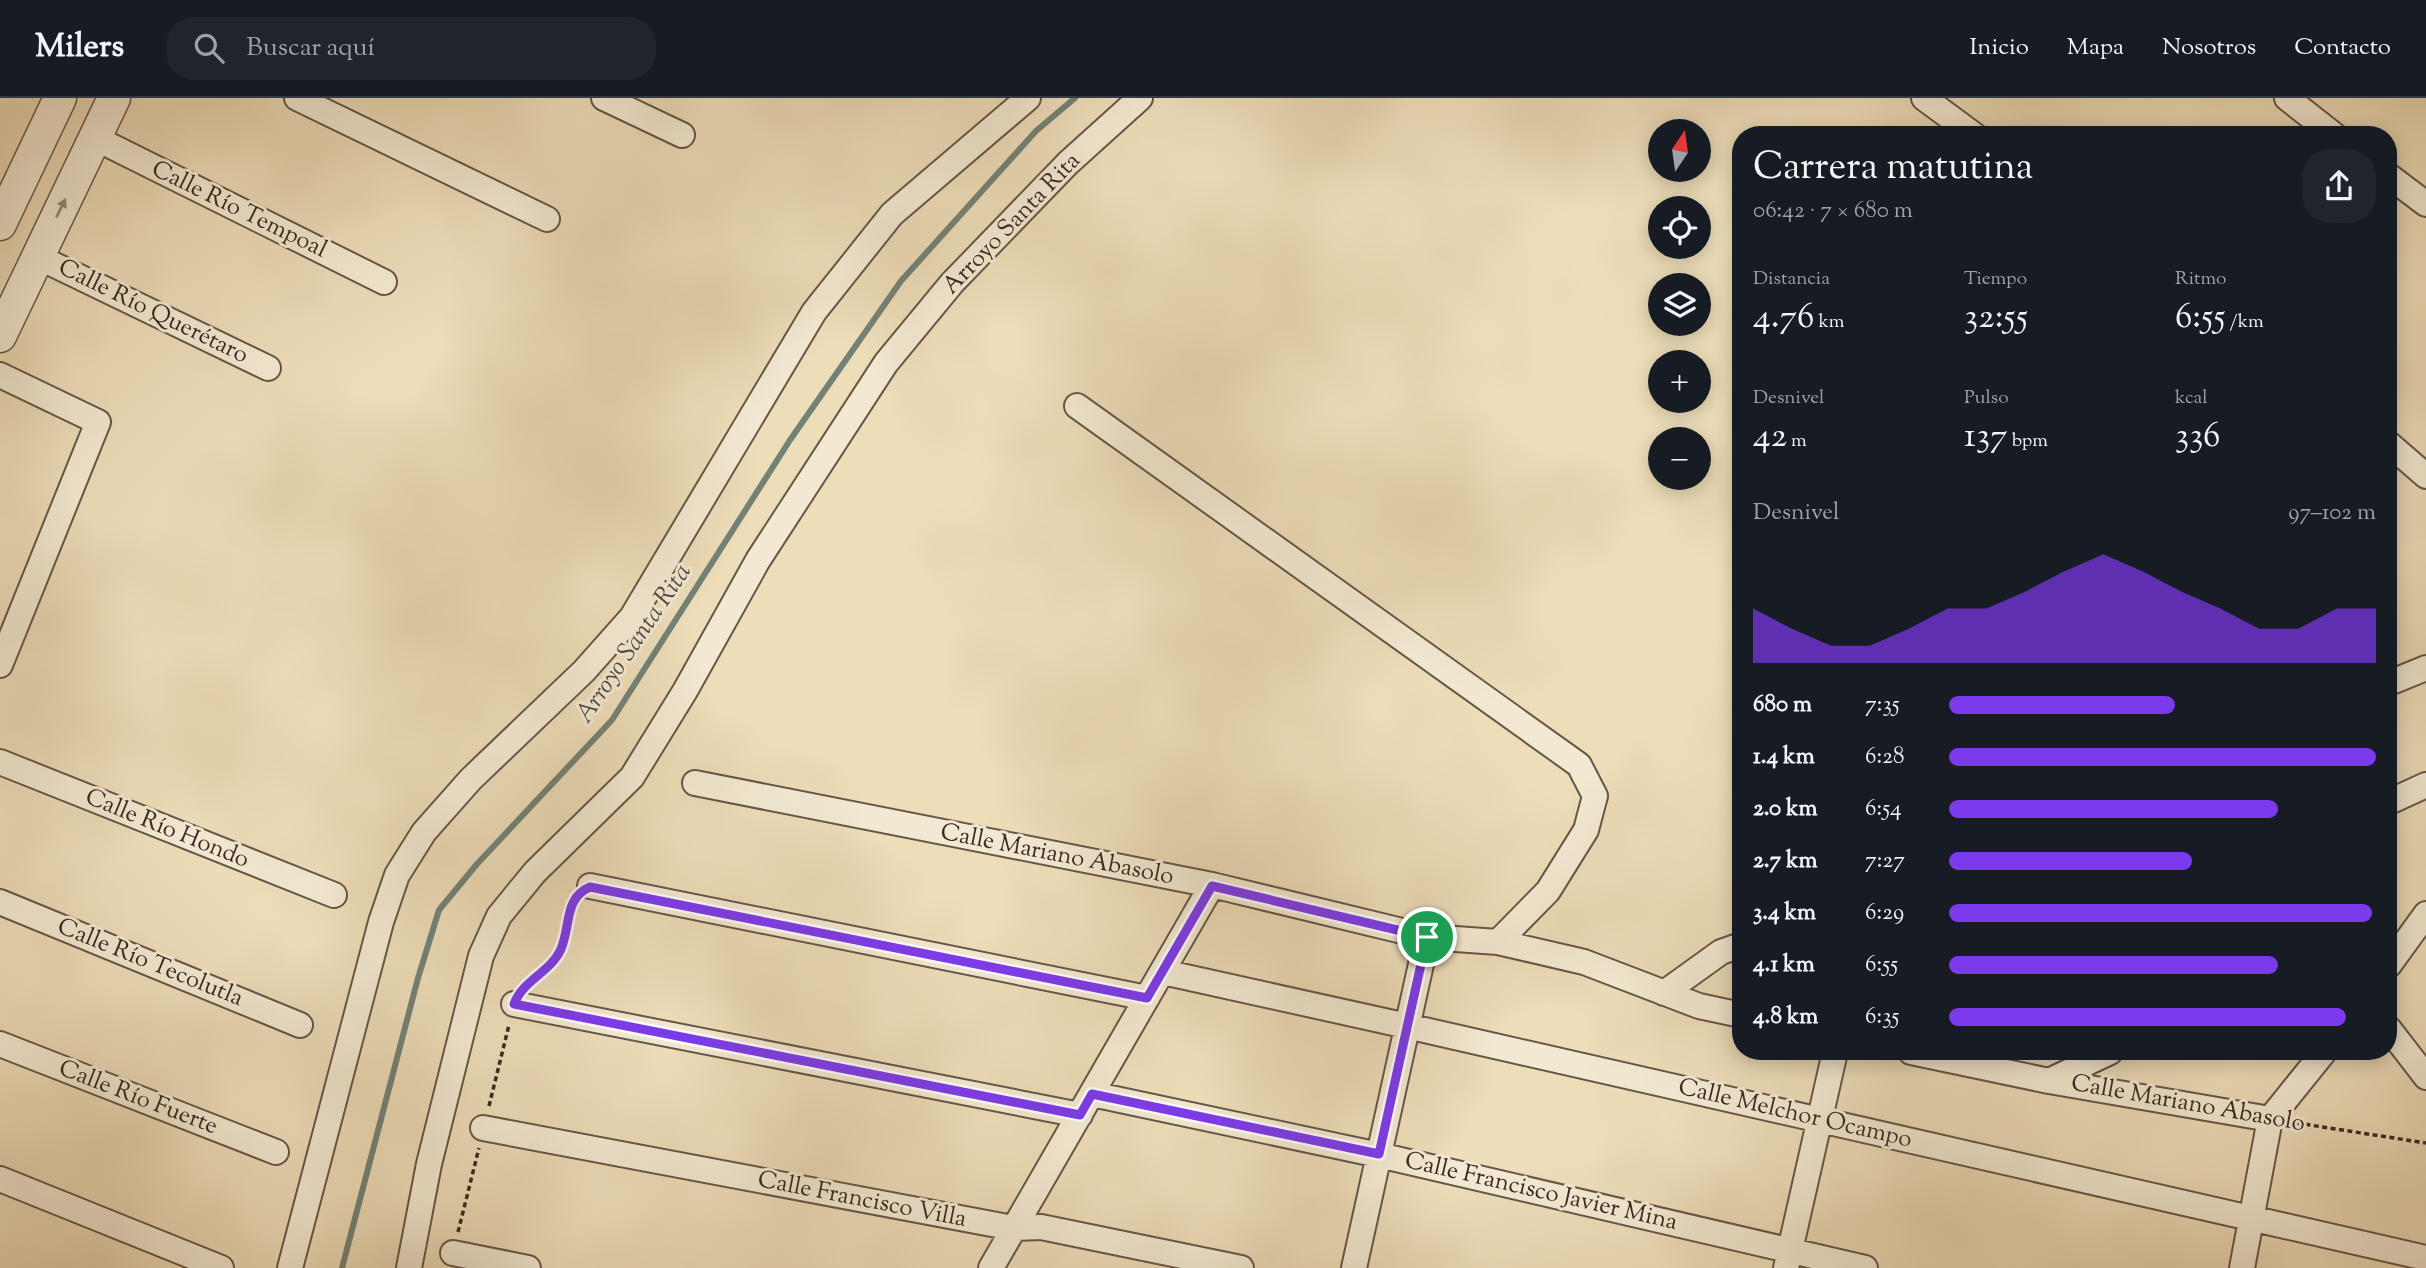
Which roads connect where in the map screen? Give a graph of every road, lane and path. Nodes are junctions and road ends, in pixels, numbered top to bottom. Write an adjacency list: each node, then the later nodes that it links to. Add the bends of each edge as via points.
1 (114, 98): 12 (street)
2 (297, 98): 18 (street)
3 (604, 98): 11 (street)
4 (1028, 98): 72 (street, via 892,214 814,312 632,617 424,832 397,875 381,922)
5 (1140, 98): 73 (street, Arroyo Santa Rita, via 1068,163 952,283 886,363 758,560 632,778 535,872 499,916 481,956 429,1164)
6 (1924, 98): 9 (street)
7 (2287, 98): 10 (street)
8 (56, 99): 13 (street)
9 (1962, 126)
10 (2323, 126)
11 (682, 135)
12 (95, 138): 14 (street); 20 (street, Calle Río Tempoal)
13 (33, 156): 14 (street); 17 (street)
14 (77, 176): 19 (street, one-way to 14)
15 (2397, 182): 16 (street)
16 (2426, 204)
17 (2, 216)
18 (547, 219)
19 (38, 257): 21 (street); 22 (street, Calle Río Querétaro)
20 (384, 282)
21 (0, 336)
22 (268, 368)
23 (0, 375): 27 (street, via 98,422)
24 (1077, 406): 40 (street, via 1579,765 1595,796 1586,830 1548,891)
25 (2397, 451): 26 (street)
26 (2426, 476)
27 (0, 665)
28 (2426, 668): 29 (street)
29 (2397, 680)
30 (0, 762): 36 (street, Calle Río Hondo)
31 (695, 783): 34 (street, Calle Mariano Abasolo)
32 (2426, 785): 33 (street)
33 (2397, 798)
34 (1212, 886): 39 (street, Calle Mariano Abasolo); 43 (street)
35 (590, 887): 45 (street); 46 (path, via 578,892 571,905 559,952 519,991)
36 (334, 895)
37 (0, 902): 48 (street, Calle Río Tecolutla)
38 (2426, 914): 42 (street)
39 (1427, 937): 40 (street, Calle Mariano Abasolo); 49 (street)
40 (1498, 942): 44 (street, Calle Mariano Abasolo, via 1584,962)
41 (1732, 948): 44 (street)
42 (2397, 951)
43 (1163, 972): 45 (street); 49 (street, Calle Melchor Ocampo)
44 (1664, 993): 47 (street, Calle Mariano Abasolo)
45 (1147, 998): 58 (street)
46 (514, 1004): 58 (street, Calle Francisco Javier Mina); 61 (path)
47 (1732, 1014)
48 (300, 1025)
49 (1407, 1026): 60 (street, Calle Melchor Ocampo); 64 (street)
50 (2397, 1039): 56 (street)
51 (0, 1044): 63 (street, Calle Río Fuerte)
52 (1833, 1060): 60 (street)
53 (1949, 1060): 57 (street, Calle Mariano Abasolo)
54 (2093, 1060): 57 (street)
55 (2318, 1060): 59 (street)
56 (2426, 1077)
57 (2049, 1081): 59 (street, Calle Mariano Abasolo)
58 (1086, 1104): 64 (street, Calle Francisco Javier Mina); 67 (street)
59 (2270, 1119): 62 (path, Calle Mariano Abasolo); 66 (street)
60 (1820, 1120): 66 (street, Calle Melchor Ocampo); 70 (street)
61 (484, 1128): 67 (street, Calle Francisco Villa); 68 (path)
62 (2426, 1143)
63 (276, 1152)
64 (1379, 1154): 70 (street, Calle Francisco Javier Mina); 77 (street)
65 (0, 1179): 71 (street)
66 (2253, 1219): 69 (street, Calle Melchor Ocampo); 79 (street)
67 (1013, 1228): 75 (street); 76 (street, Calle Francisco Villa, via 1041,1227)
68 (453, 1253): 74 (street)
69 (2426, 1258)
70 (1788, 1259): 78 (street, Calle Francisco Javier Mina)
71 (221, 1268)
72 (290, 1268)
73 (409, 1268)
74 (528, 1268)
75 (991, 1268)
76 (1241, 1268)
77 (1354, 1268)
78 (1866, 1268)
79 (2242, 1268)

